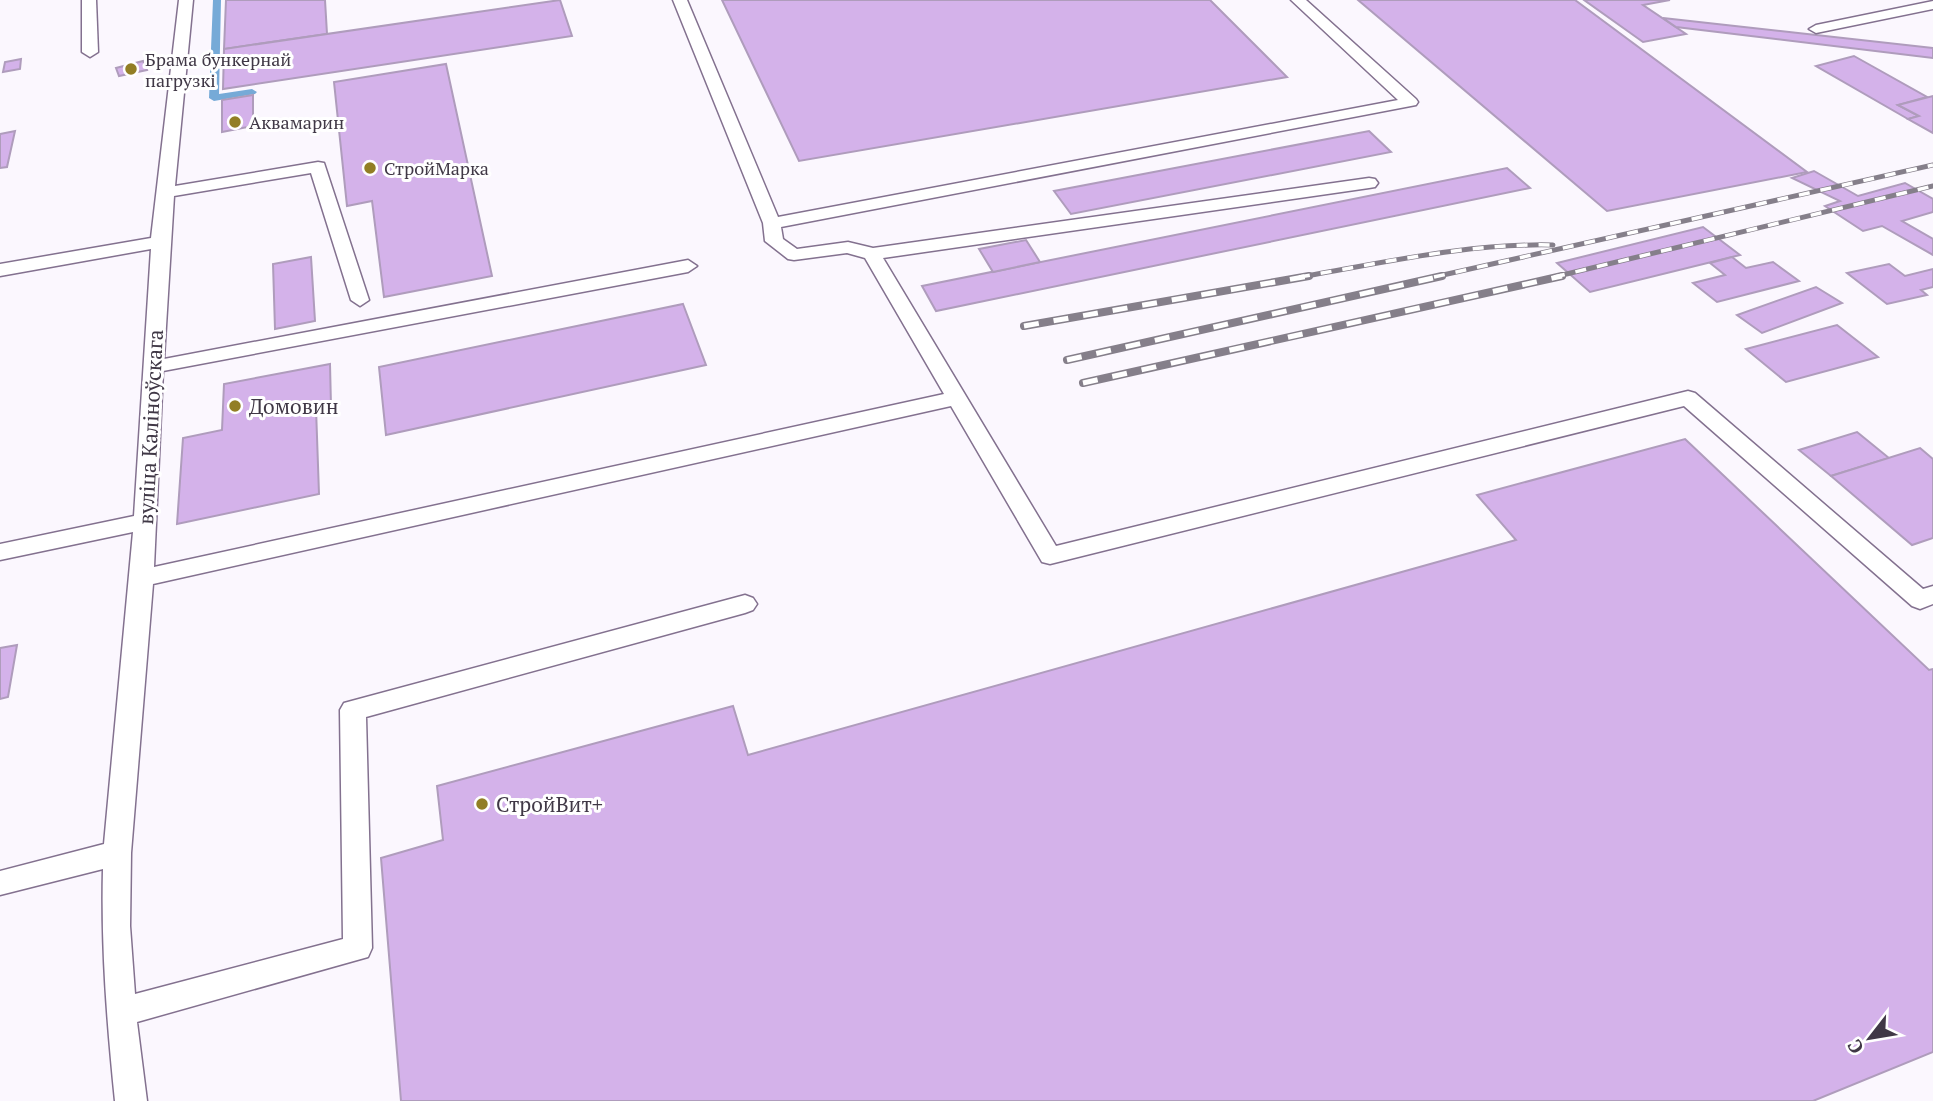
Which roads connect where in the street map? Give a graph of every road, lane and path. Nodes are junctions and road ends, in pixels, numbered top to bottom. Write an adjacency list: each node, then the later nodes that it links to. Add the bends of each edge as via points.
1 (89, 0): 7 (lane)
2 (186, 0): 9 (lane, вуліца Каліноўскага)
3 (680, 0): 10 (lane)
4 (1298, 0): 10 (lane, via 1410,102)
5 (1933, 5): 6 (lane)
6 (1816, 29)
7 (90, 52)
8 (1369, 183): 12 (lane)
9 (167, 192): 11 (lane, вуліца Каліноўскага); 15 (lane, via 318,167)
10 (772, 223): 12 (lane, via 774,241 794,255 848,247)
11 (160, 242): 14 (lane); 16 (lane, вуліца Каліноўскага)
12 (872, 254): 17 (lane)
13 (688, 266): 16 (lane)
14 (0, 270)
15 (360, 300)
16 (152, 367): 18 (lane, вуліца Каліноўскага)
17 (957, 398): 20 (lane); 21 (lane, via 1050,556 1688,398 1920,600)
18 (145, 523): 19 (lane); 20 (lane, вуліца Каліноўскага)
19 (0, 552)
20 (142, 578): 23 (lane, вуліца Каліноўскага)
21 (1933, 595)
22 (745, 604): 25 (lane, via 353,709 358,948)
23 (117, 853): 24 (lane); 25 (lane, вуліца Каліноўскага)
24 (0, 883)
25 (121, 1012): 26 (lane, вуліца Каліноўскага)
26 (131, 1101)

